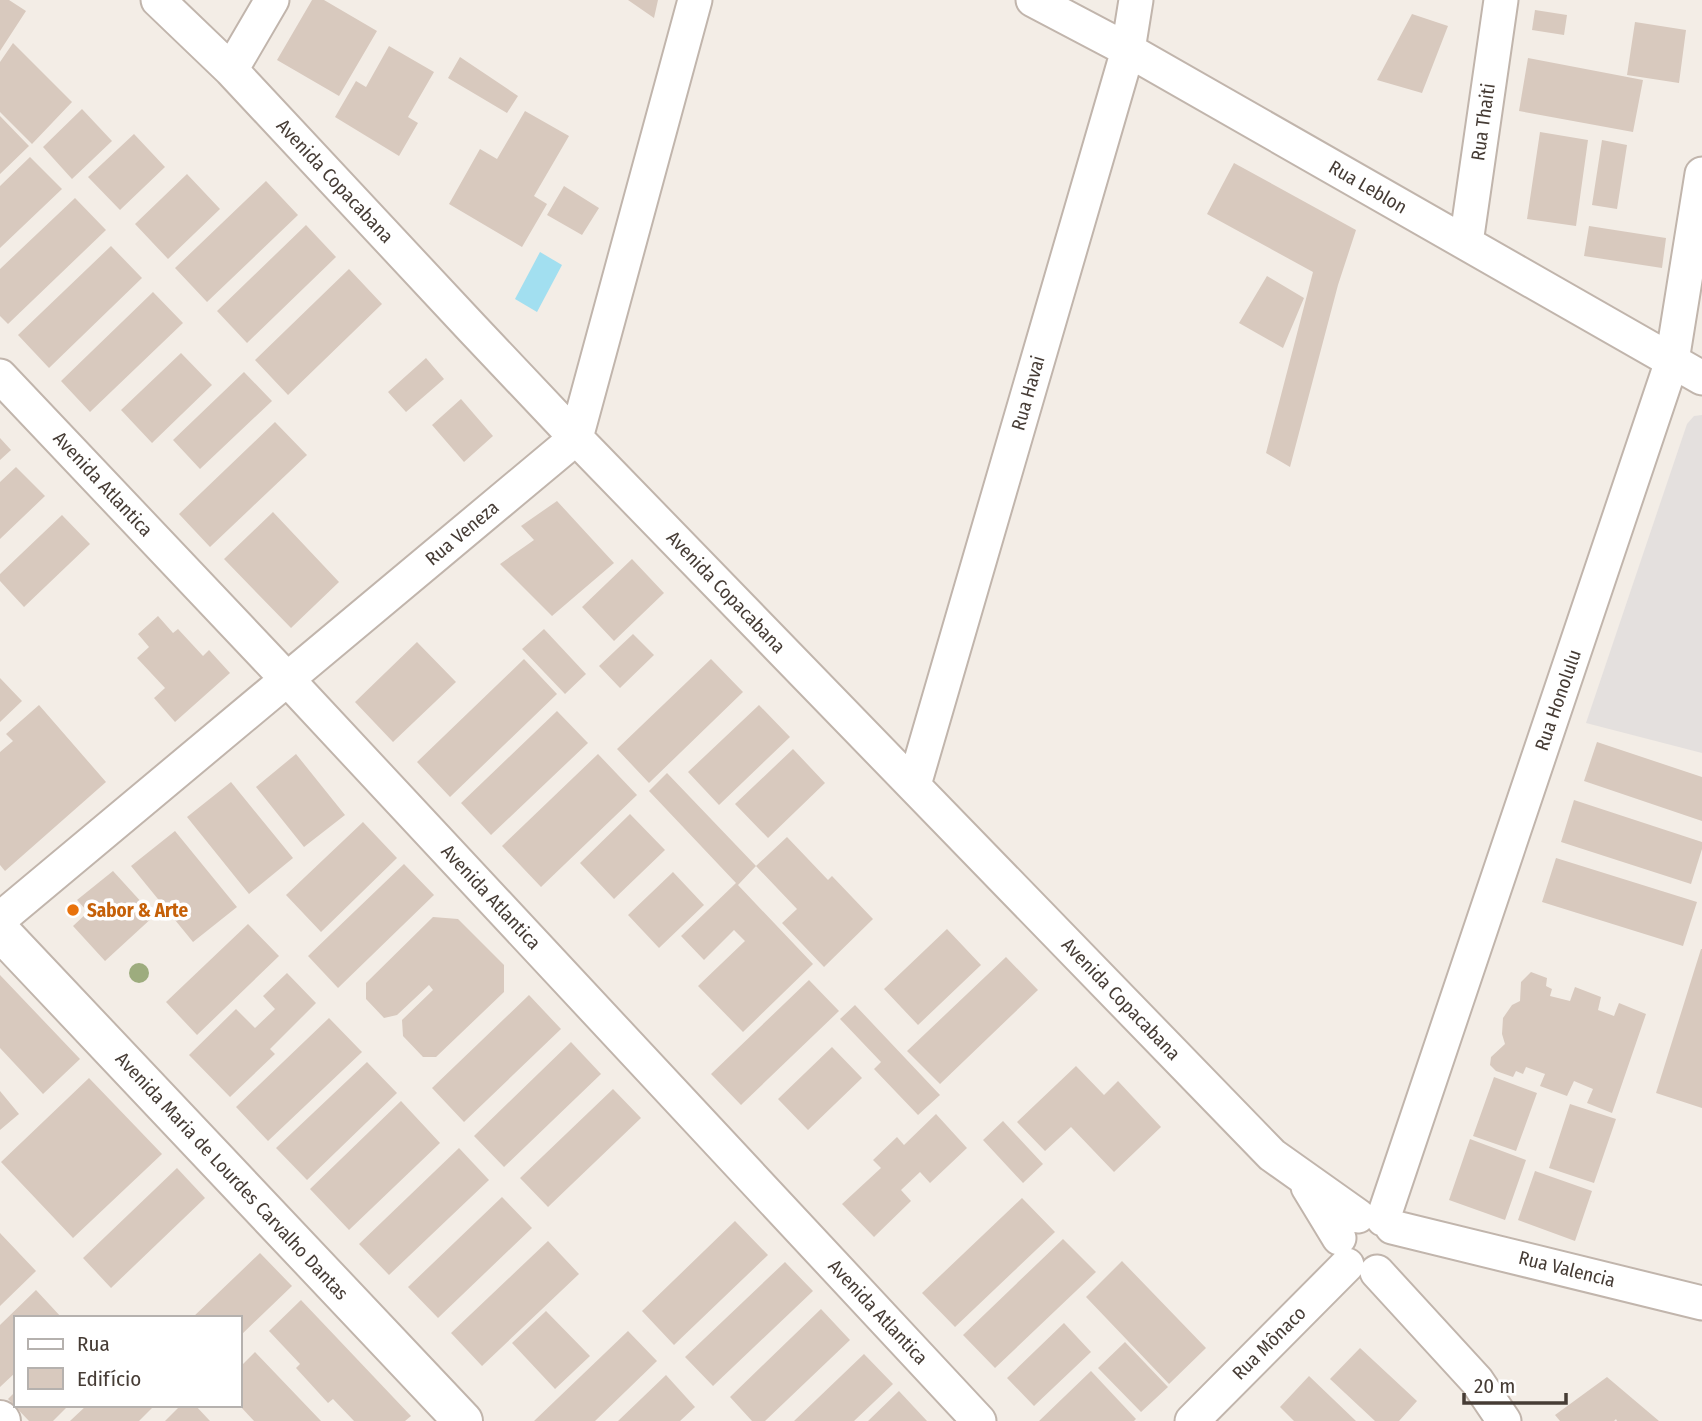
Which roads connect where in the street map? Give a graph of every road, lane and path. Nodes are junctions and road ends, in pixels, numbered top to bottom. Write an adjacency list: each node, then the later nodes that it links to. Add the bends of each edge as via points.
1 (158, 0): 8 (street, Avenida Copacabana)
2 (272, 0): 8 (street)
3 (695, 0): 14 (street)
4 (1033, 0): 7 (street, Rua Leblon)
5 (1136, 0): 7 (street, Rua Havai)
6 (1501, 0): 10 (street, Rua Thaiti)
7 (1128, 50): 10 (street, Rua Leblon); 16 (street, Rua Havai)
8 (231, 70): 14 (street, Avenida Copacabana)
9 (1702, 174): 11 (street, Rua Honolulu)
10 (1466, 243): 11 (street, Rua Leblon)
11 (1672, 361): 13 (street, Rua Leblon); 19 (street, Rua Honolulu)
12 (0, 376): 15 (street, Avenida Atlantica)
13 (1702, 378)
14 (576, 438): 15 (street, Rua Veneza); 16 (street, Avenida Copacabana)
15 (287, 679): 17 (street, Rua Veneza); 22 (street, Avenida Atlantica)
16 (914, 785): 19 (street, Avenida Copacabana, via 1272,1155)
17 (0, 919)
18 (0, 931): 21 (street, Avenida Maria de Lourdes Carvalho Dantas)
19 (1373, 1244): 20 (street, Rua Valencia, via 1432,1236); 23 (street, Rua Mônaco); 24 (street, Avenida Copacabana, via 1428,1326 1477,1381)
20 (1702, 1303)
21 (463, 1421)
22 (979, 1421)
23 (1192, 1421)
24 (1504, 1421)

